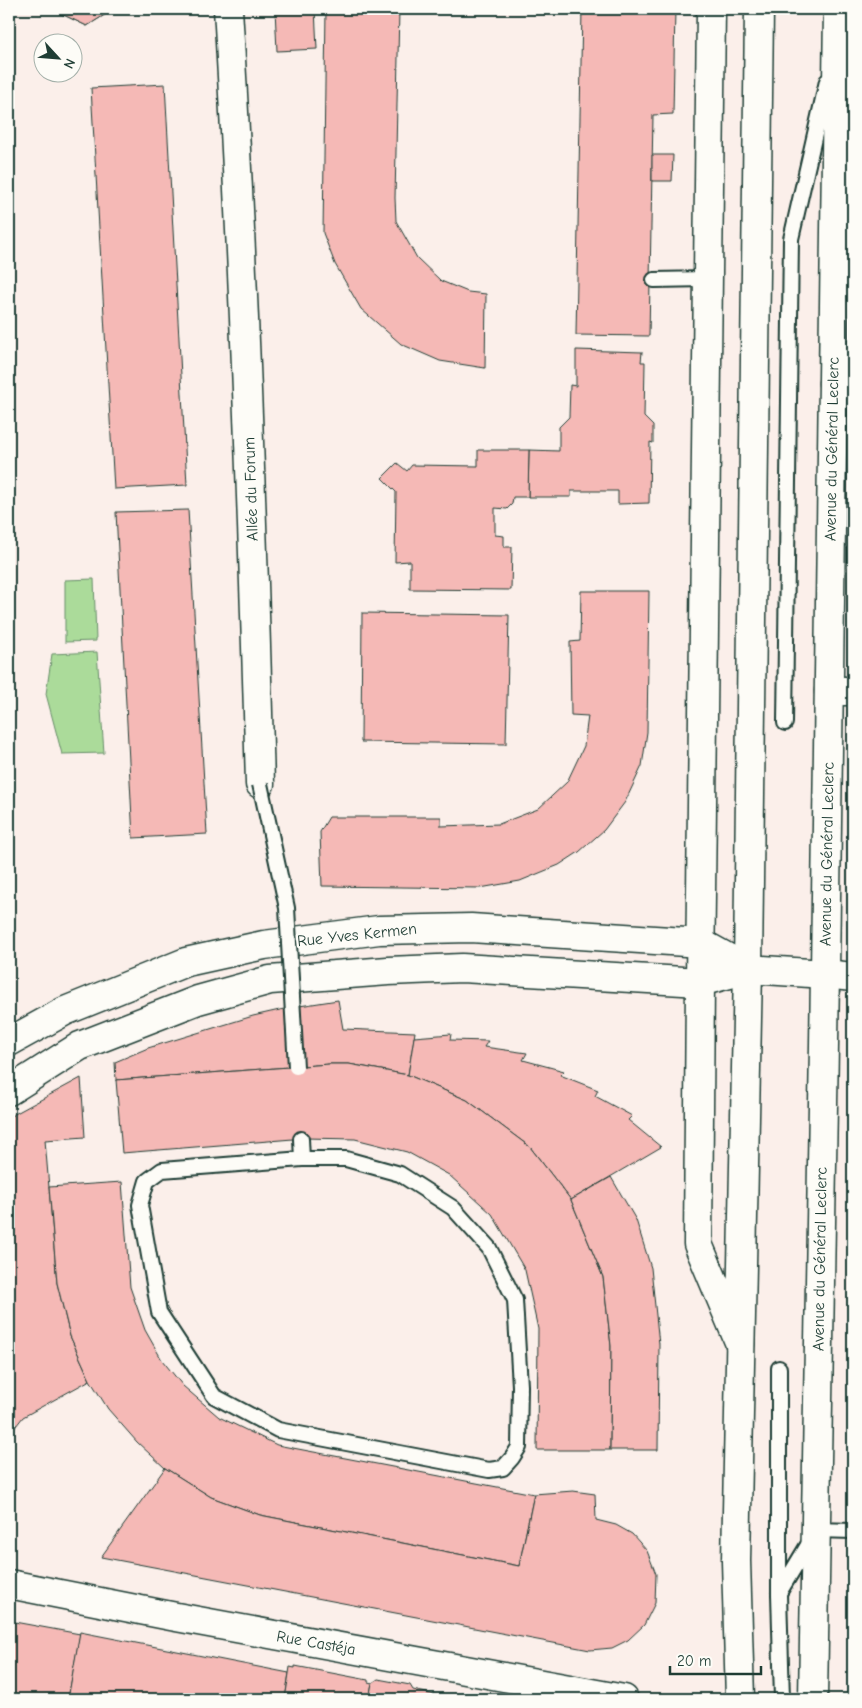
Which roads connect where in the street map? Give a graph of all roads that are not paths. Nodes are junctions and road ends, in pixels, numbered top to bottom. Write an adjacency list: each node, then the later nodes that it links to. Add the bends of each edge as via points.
1 (228, 9): 11 (street, Allée du Forum, via 239,194)
2 (711, 9): 6 (street)
3 (759, 9): 13 (street)
4 (838, 9): 5 (street, Avenue du Général Leclerc)
5 (838, 36): 8 (street, Avenue du Général Leclerc); 10 (lane, via 791,239)
6 (707, 279): 7 (lane); 12 (street)
7 (654, 280)
8 (843, 383): 9 (street, Avenue du Général Leclerc)
9 (841, 691): 14 (street, Avenue du Général Leclerc)
10 (785, 723)
11 (260, 784): 18 (lane, bridge, via 287,908)
12 (700, 943): 13 (street, Rue Yves Kermen); 16 (street); 17 (street, Rue Yves Kermen, via 472,928 379,930 274,944 186,962 65,1011)
13 (748, 968): 14 (street, Rue Yves Kermen); 16 (street, Rue Yves Kermen); 22 (street)
14 (825, 974): 15 (street, Rue Yves Kermen); 24 (street, Avenue du Général Leclerc)
15 (853, 977)
16 (700, 982): 19 (street, Rue Yves Kermen, via 462,968 270,980 198,1000 80,1046); 22 (street, via 698,1244)
17 (9, 1042)
18 (296, 1067)
19 (9, 1091)
20 (301, 1139): 21 (lane)
21 (302, 1159): 21 (lane, via 346,1159 400,1174 453,1208 489,1248 515,1300 520,1386 519,1447 503,1468 489,1470 278,1430 214,1396 164,1321 159,1312 140,1205 146,1182 162,1170)
22 (740, 1344): 29 (street, via 736,1561)
23 (779, 1368): 27 (lane)
24 (817, 1530): 25 (lane); 27 (lane); 31 (street, Avenue du Général Leclerc)
25 (853, 1531)
26 (9, 1584): 28 (street, Rue Castéja)
27 (778, 1594): 30 (lane)
28 (624, 1699)
29 (740, 1699)
30 (782, 1699)
31 (813, 1699)

